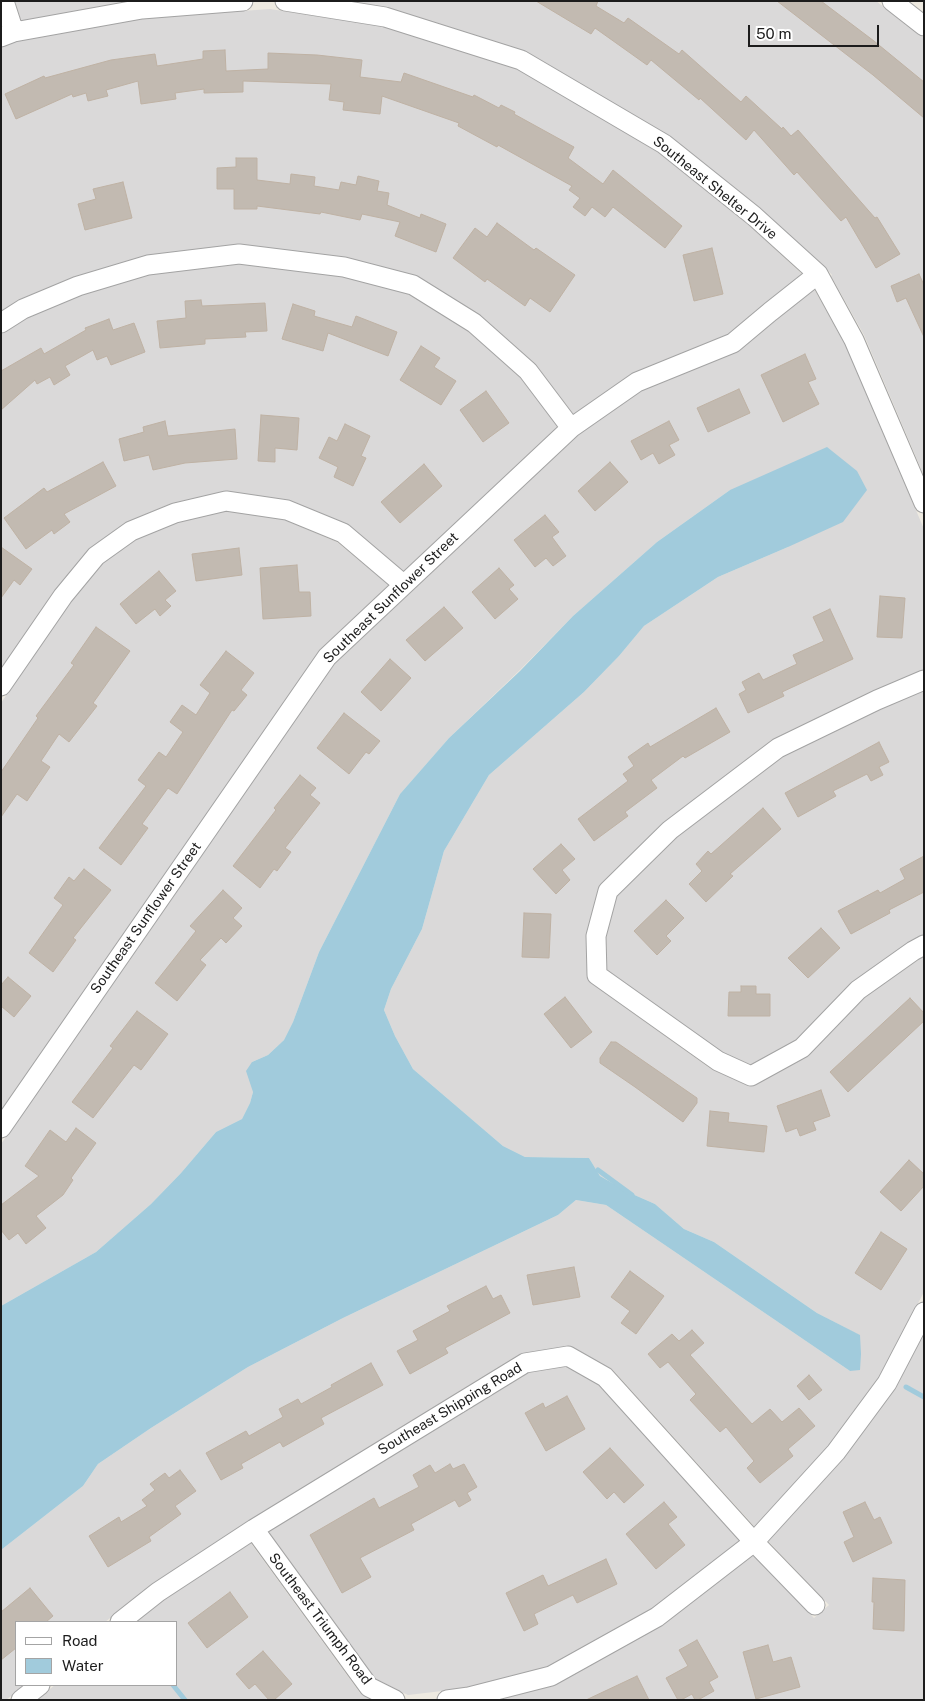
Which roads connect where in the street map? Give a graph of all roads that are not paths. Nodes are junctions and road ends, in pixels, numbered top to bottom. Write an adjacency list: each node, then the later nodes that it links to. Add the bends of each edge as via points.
1 (4, 1): 6 (street)
2 (243, 1): 6 (street, via 142,9)
3 (285, 1): 7 (street, Southeast Shelter Drive, via 385,17 521,60 664,144 754,216)
4 (892, 1): 5 (street)
5 (924, 26)
6 (7, 34)
7 (818, 274): 9 (street, Southeast Sunflower Street, via 733,343 637,382); 10 (street, Southeast Shelter Drive, via 854,340)
8 (1, 323): 9 (street, via 23,309 78,286 148,264 239,254 344,267 413,285 474,323 528,371)
9 (572, 428): 11 (street, Southeast Sunflower Street)
10 (924, 503)
11 (403, 584): 13 (street, via 343,534 287,510 226,501 175,513 131,531 96,556 63,596); 15 (street, Southeast Sunflower Street, via 327,657)
12 (924, 680): 14 (street, via 778,748 670,830 608,892 596,936 598,975 718,1061 751,1076 802,1048 858,990)
13 (1, 686)
14 (924, 946)
15 (1, 1128)
16 (924, 1312): 18 (street, via 887,1383 836,1452)
17 (254, 1529): 18 (street, Southeast Shipping Road, via 525,1363 568,1356 605,1377); 20 (street, Southeast Shipping Road, via 158,1592); 23 (street, Southeast Triumph Road, via 369,1687)
18 (754, 1542): 19 (street, Southeast Shipping Road); 24 (street, via 657,1617 551,1676)
19 (816, 1605)
20 (121, 1621)
21 (39, 1686): 22 (street)
22 (21, 1700)
23 (395, 1700)
24 (447, 1700)

